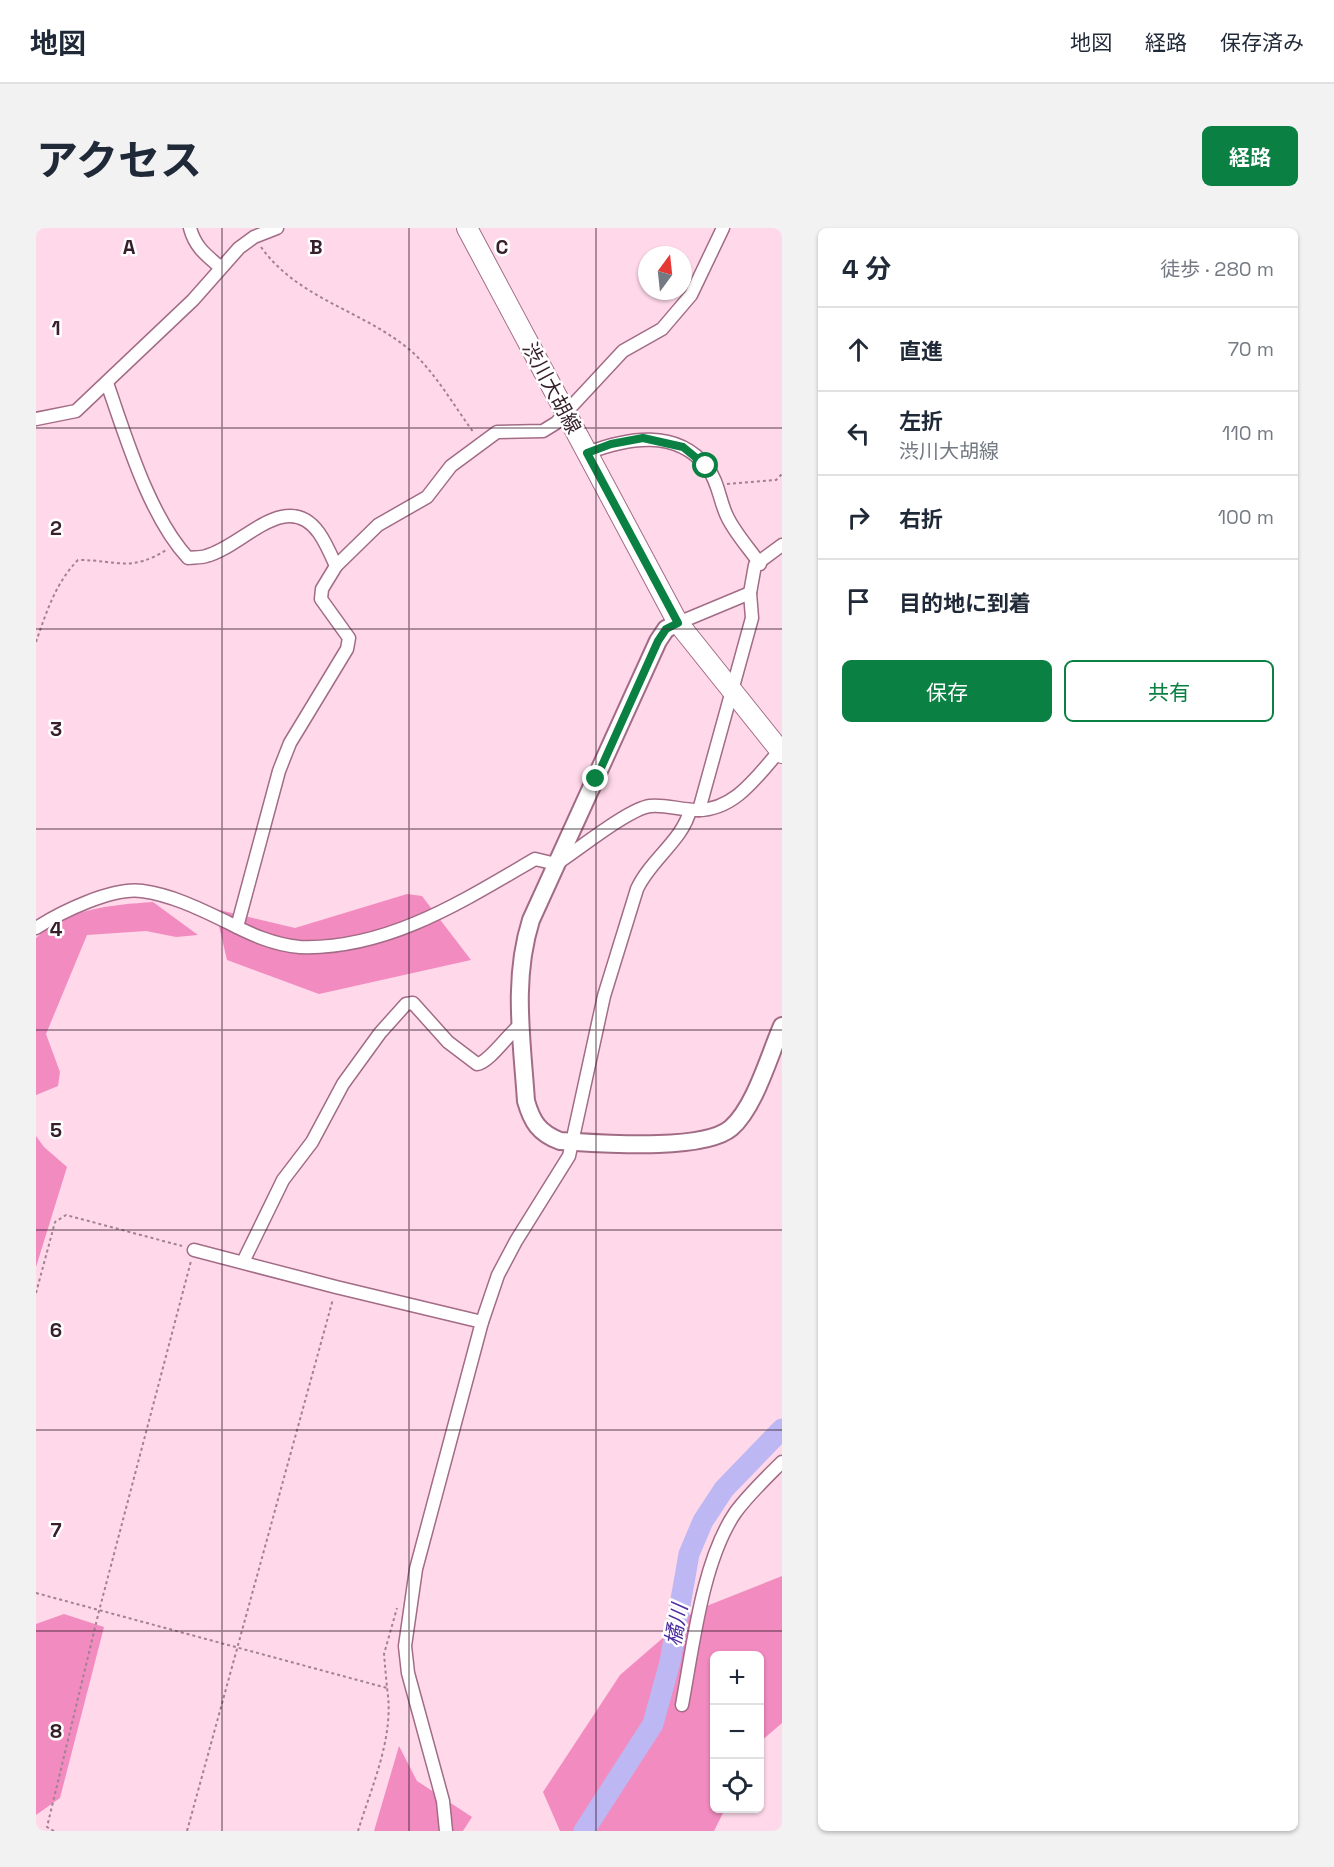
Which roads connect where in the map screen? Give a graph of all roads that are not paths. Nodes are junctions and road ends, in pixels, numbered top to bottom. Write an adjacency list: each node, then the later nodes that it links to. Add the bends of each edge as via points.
1 (190, 228): 5 (street, via 200,250)
2 (277, 228): 5 (street, via 254,237)
3 (723, 228): 7 (street, via 691,295 662,328 623,351)
4 (470, 230): 7 (main road, 渋川大胡線)
5 (220, 267): 6 (street, via 193,300)
6 (107, 383): 8 (street, via 76,411); 12 (street, via 142,478 176,545 188,558 207,556 289,514 305,520 318,532)
7 (565, 414): 9 (main road, 渋川大胡線); 12 (street, via 543,431 497,432 451,466 427,497 378,525)
8 (36, 419)
9 (587, 453): 11 (street, via 643,438 683,447 706,466 727,515); 14 (main road, 渋川大胡線)
10 (782, 545): 11 (street)
11 (760, 564): 13 (street, via 755,565)
12 (336, 566): 19 (street, via 322,589 321,600 349,638 347,649 290,743)
13 (750, 593): 14 (street); 15 (street, via 752,618)
14 (678, 623): 15 (main road, 渋川大胡線); 18 (street, via 666,629 658,641)
15 (733, 693): 16 (main road, 渋川大胡線); 17 (street)
16 (781, 751): 17 (street, via 721,807)
17 (695, 810): 18 (street, via 651,806 634,811); 23 (street, via 645,872 637,889 604,996)
18 (556, 864): 19 (street, via 535,859 452,908 418,923 337,944 300,947 271,942); 21 (street, via 522,948 518,989)
19 (237, 927): 20 (street, via 170,897 139,890 89,902)
20 (36, 928)
21 (521, 1024): 23 (street, via 526,1101 534,1124 545,1135); 25 (street, via 484,1063 477,1064 448,1042 413,1003 406,1004 343,1084 312,1142 283,1180)
22 (782, 1026): 23 (street, via 750,1102 732,1128 720,1136 703,1142 679,1143)
23 (573, 1142): 26 (street, via 570,1156 498,1275)
24 (194, 1250): 25 (street)
25 (243, 1262): 26 (street)
26 (482, 1322): 29 (street, via 416,1569 405,1646 415,1702 443,1801)
27 (782, 1462): 28 (street, via 736,1512 717,1546 699,1613)
28 (682, 1706)
29 (446, 1831)

